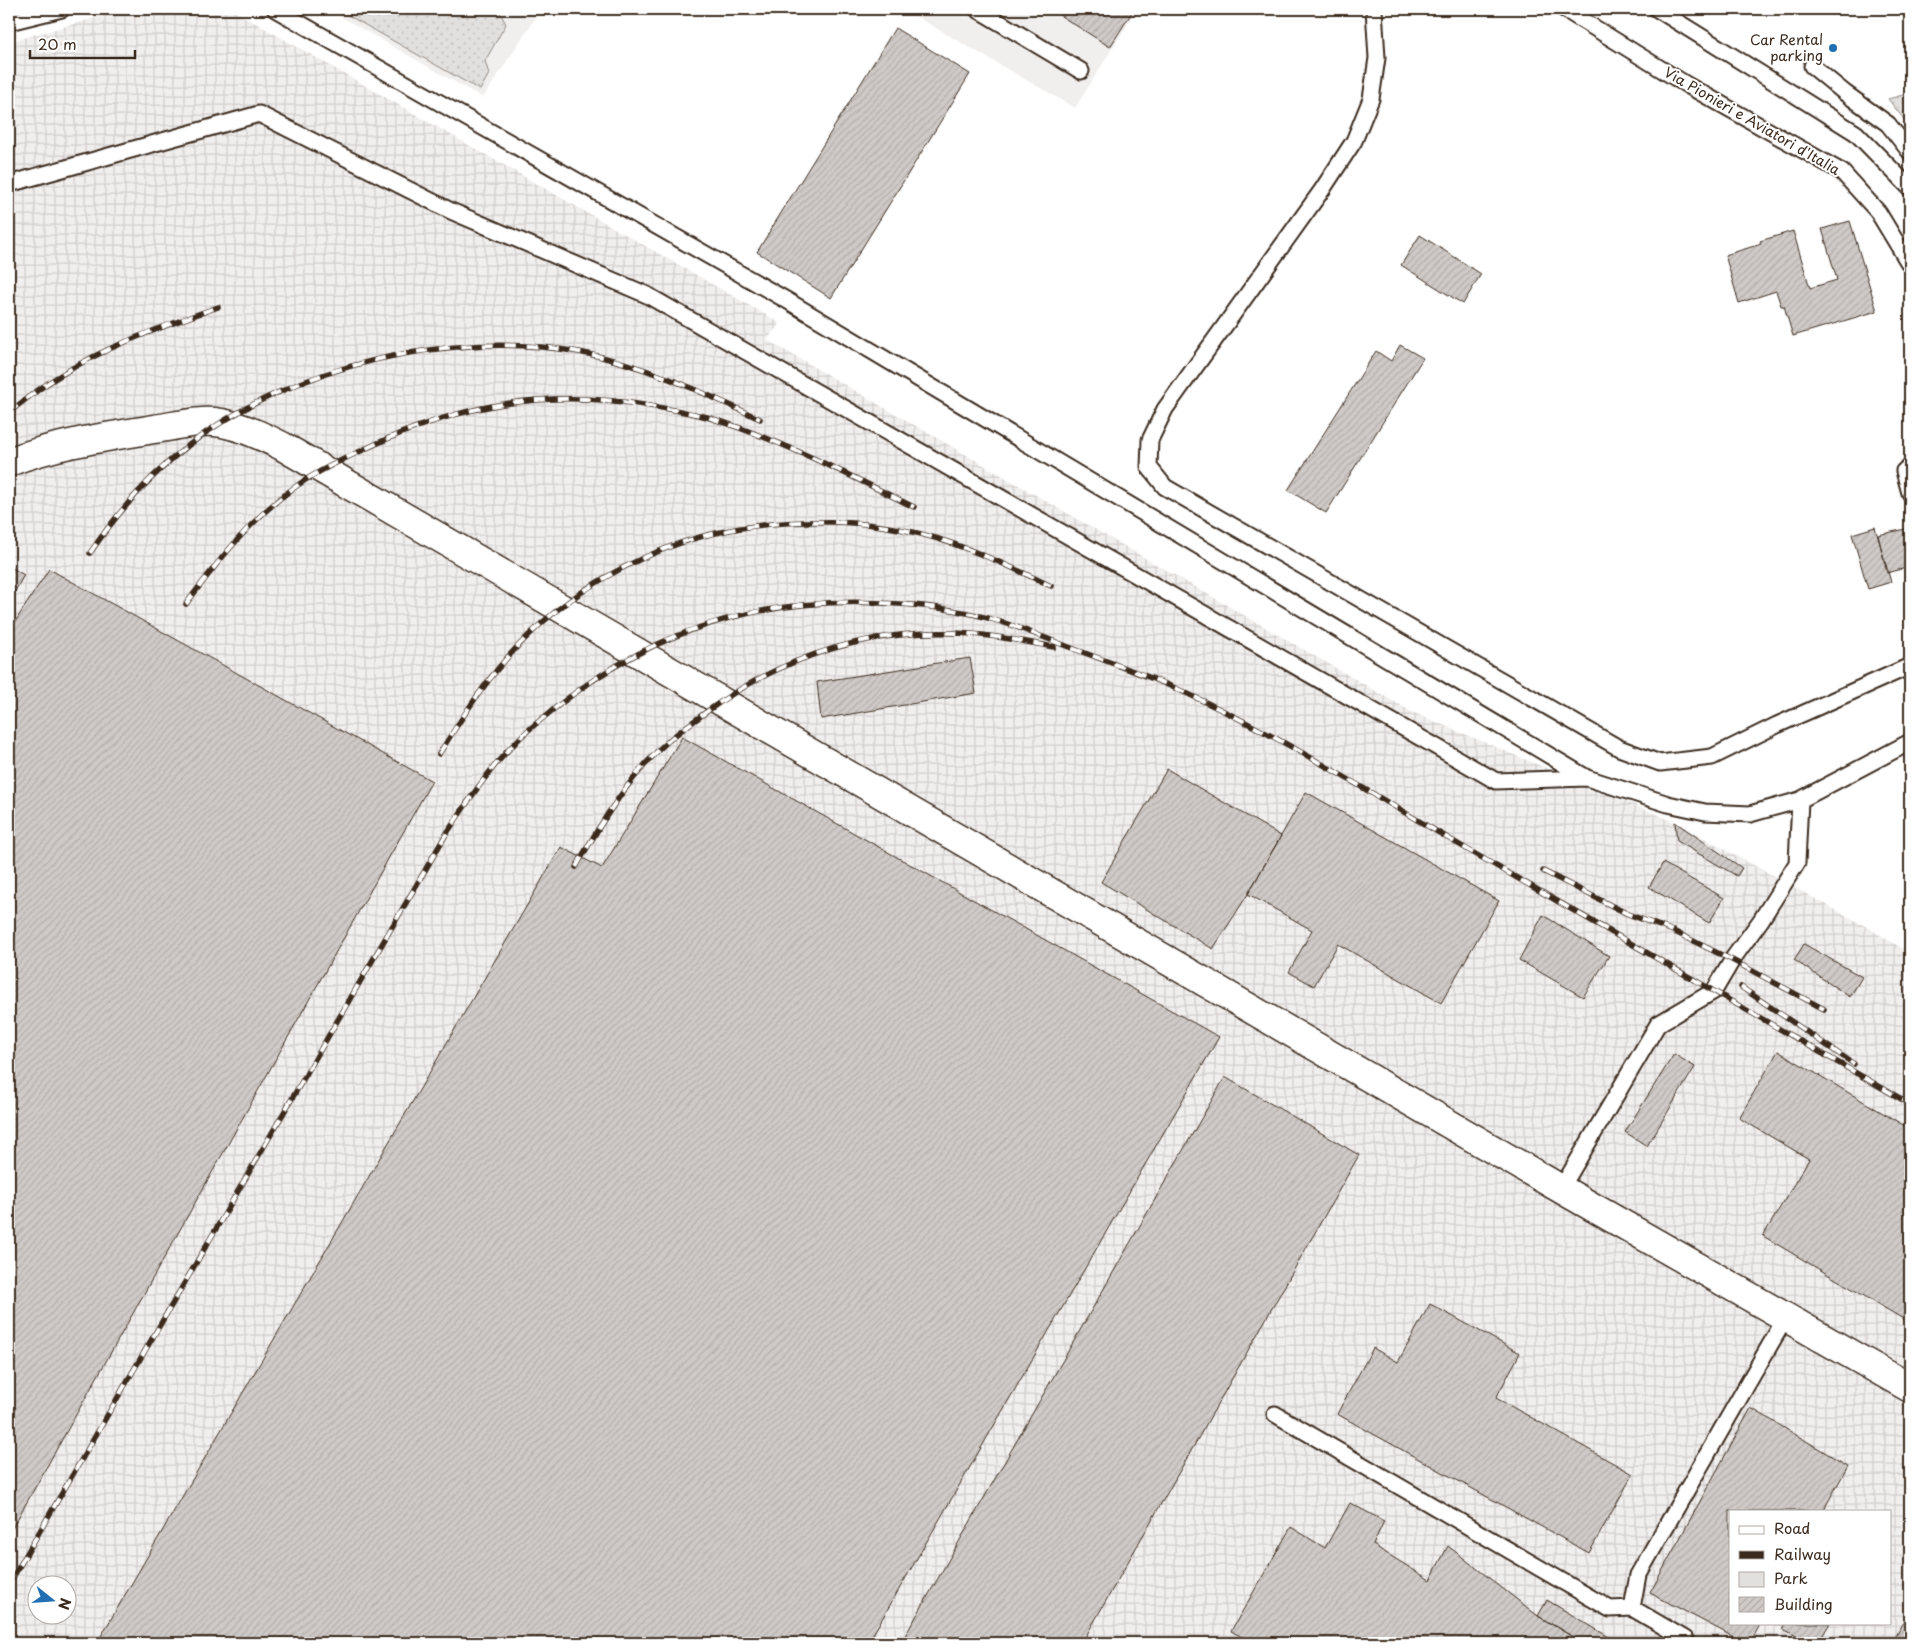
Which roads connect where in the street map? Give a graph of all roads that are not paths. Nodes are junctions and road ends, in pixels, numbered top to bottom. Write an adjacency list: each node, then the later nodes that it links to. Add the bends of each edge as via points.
1 (62, 9): 7 (lane)
2 (275, 9): 19 (lane, via 788,301)
3 (977, 9): 9 (lane)
4 (1374, 9): 17 (lane, via 1377,58 1371,99 1354,141 1165,409 1150,440 1149,467 1165,487 1619,748 1660,763 1712,757)
5 (1564, 9): 13 (lane, Via Pionieri e Aviatori d'Italia, via 1687,85 1842,172 1878,212)
6 (1657, 9): 12 (lane, via 1856,133)
7 (9, 22)
8 (1812, 66): 10 (lane, via 1888,124)
9 (1081, 71)
10 (1910, 152)
11 (9, 184): 19 (lane, via 259,114 451,211 647,295 1496,781)
12 (1910, 188)
13 (1910, 265)
14 (9, 462): 21 (street, via 55,448 202,421 251,431 553,602)
15 (1910, 466): 16 (lane, via 1904,471)
16 (1910, 493)
17 (1910, 666)
18 (1910, 742): 20 (lane)
19 (1587, 778): 20 (lane, via 1668,804 1705,812 1750,814)
20 (1800, 800): 21 (lane, via 1797,863 1714,991 1658,1024)
21 (1561, 1189): 22 (street)
22 (1786, 1317): 23 (street); 25 (lane, via 1638,1575)
23 (1910, 1388)
24 (1275, 1414): 25 (lane, via 1610,1609)
25 (1632, 1608): 26 (lane, via 1685,1639)
26 (1682, 1643)

